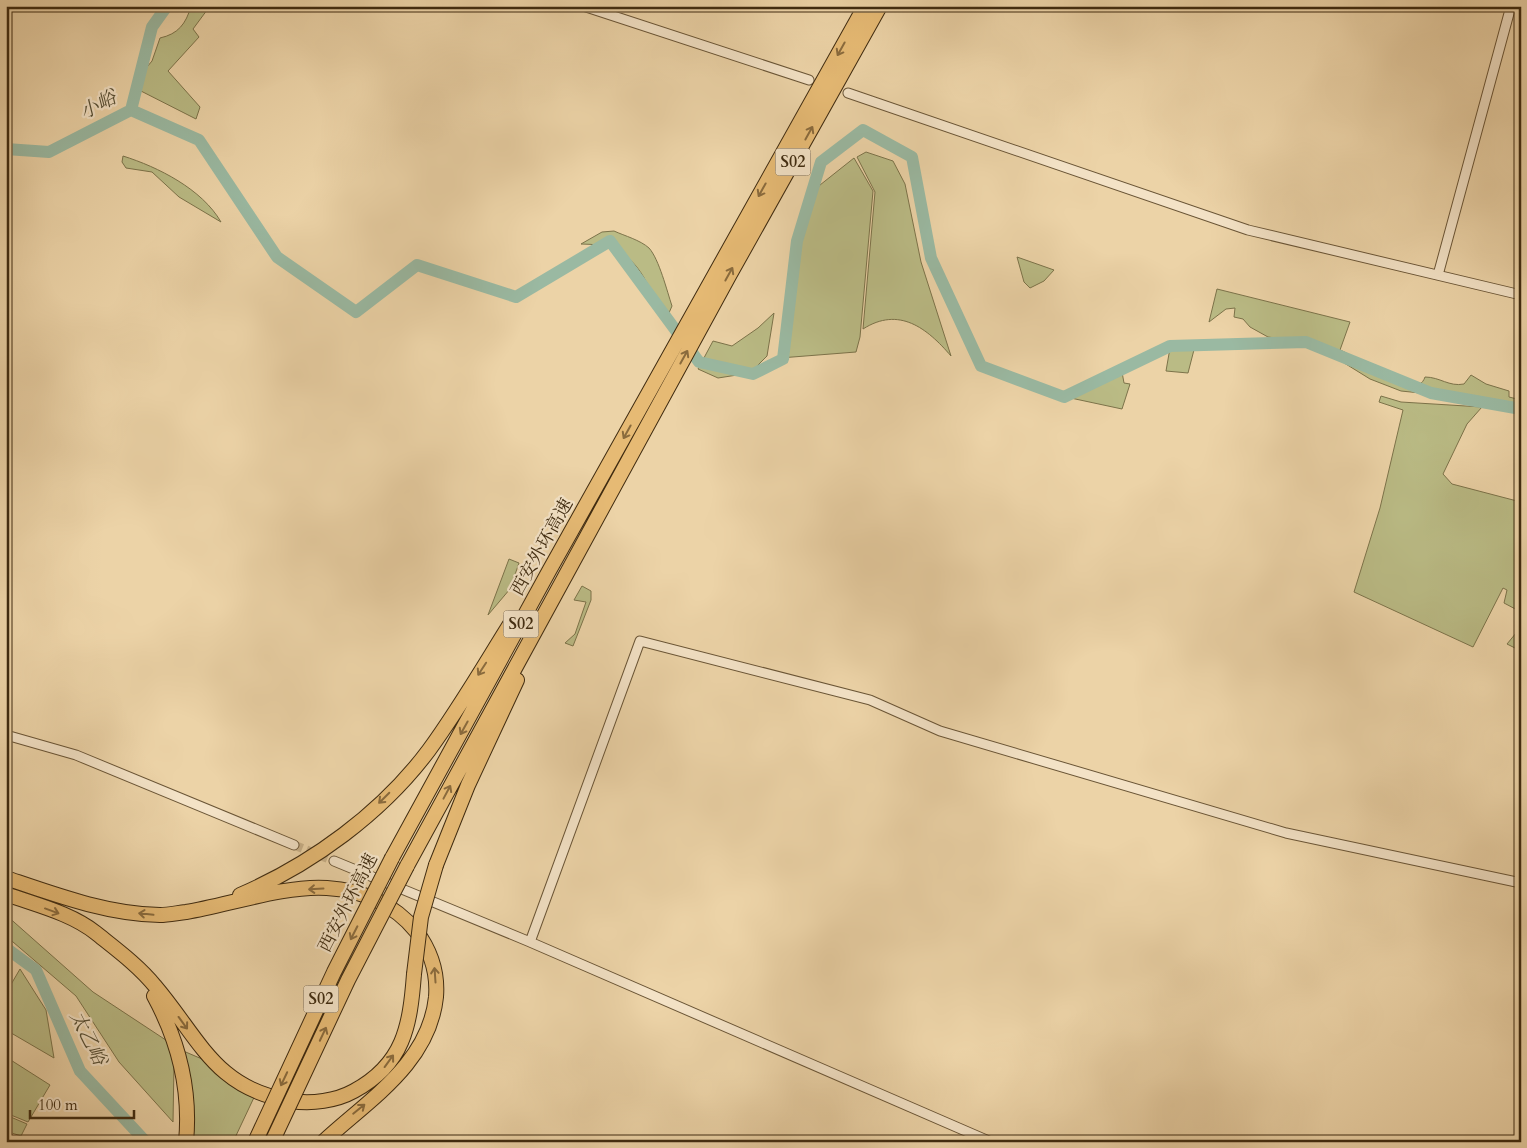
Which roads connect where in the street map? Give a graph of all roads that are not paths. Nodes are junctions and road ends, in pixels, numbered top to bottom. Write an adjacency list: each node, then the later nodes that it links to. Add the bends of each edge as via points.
1 (583, 6): 5 (street)
2 (865, 6): 9 (highway, 西安外环高速 / S02, one-way to 9)
3 (880, 6): 9 (highway, 西安外环高速 / S02, one-way to 3)
4 (1511, 6): 7 (street)
5 (808, 80)
6 (848, 94): 7 (street, via 1248,230)
7 (1438, 275): 8 (street)
8 (1521, 295)
9 (700, 314): 10 (highway, 西安外环高速 / S02)
10 (656, 394): 11 (highway, 西安外环高速 / S02, one-way to 11); 12 (highway, 西安外环高速 / S02)
11 (592, 495): 19 (highway, one-way to 19, via 428,750 382,801 334,842 286,872 240,895); 23 (highway, 西安外环高速 / S02, one-way to 23, bridge, via 392,858 334,972)
12 (602, 505): 21 (highway, one-way to 12, bridge, via 154,985 204,1052 226,1075 249,1089 270,1098 319,1102 345,1096 383,1069 402,1043 411,1015 421,917 436,865 468,785); 24 (highway, 西安外环高速 / S02, one-way to 12, bridge, via 348,980 407,866)
13 (6, 734): 14 (street, via 76,755)
14 (294, 845)
15 (334, 861): 20 (street)
16 (6, 878): 19 (highway, one-way to 16, via 161,915 119,911 72,900)
17 (1521, 884): 20 (street, via 1286,833 940,731 870,700 640,641)
18 (6, 894): 21 (highway, one-way to 21, via 64,915 93,931)
19 (194, 910): 25 (highway, one-way to 19, via 407,1066 425,1038 434,1016 436,990 435,966 424,942 405,918 378,900 355,892 301,889)
20 (530, 942): 26 (street)
21 (115, 949): 22 (highway, via 150,989 166,1018 182,1063 188,1114)
22 (186, 1142)
23 (255, 1142)
24 (272, 1142)
25 (323, 1142)
26 (991, 1142)

